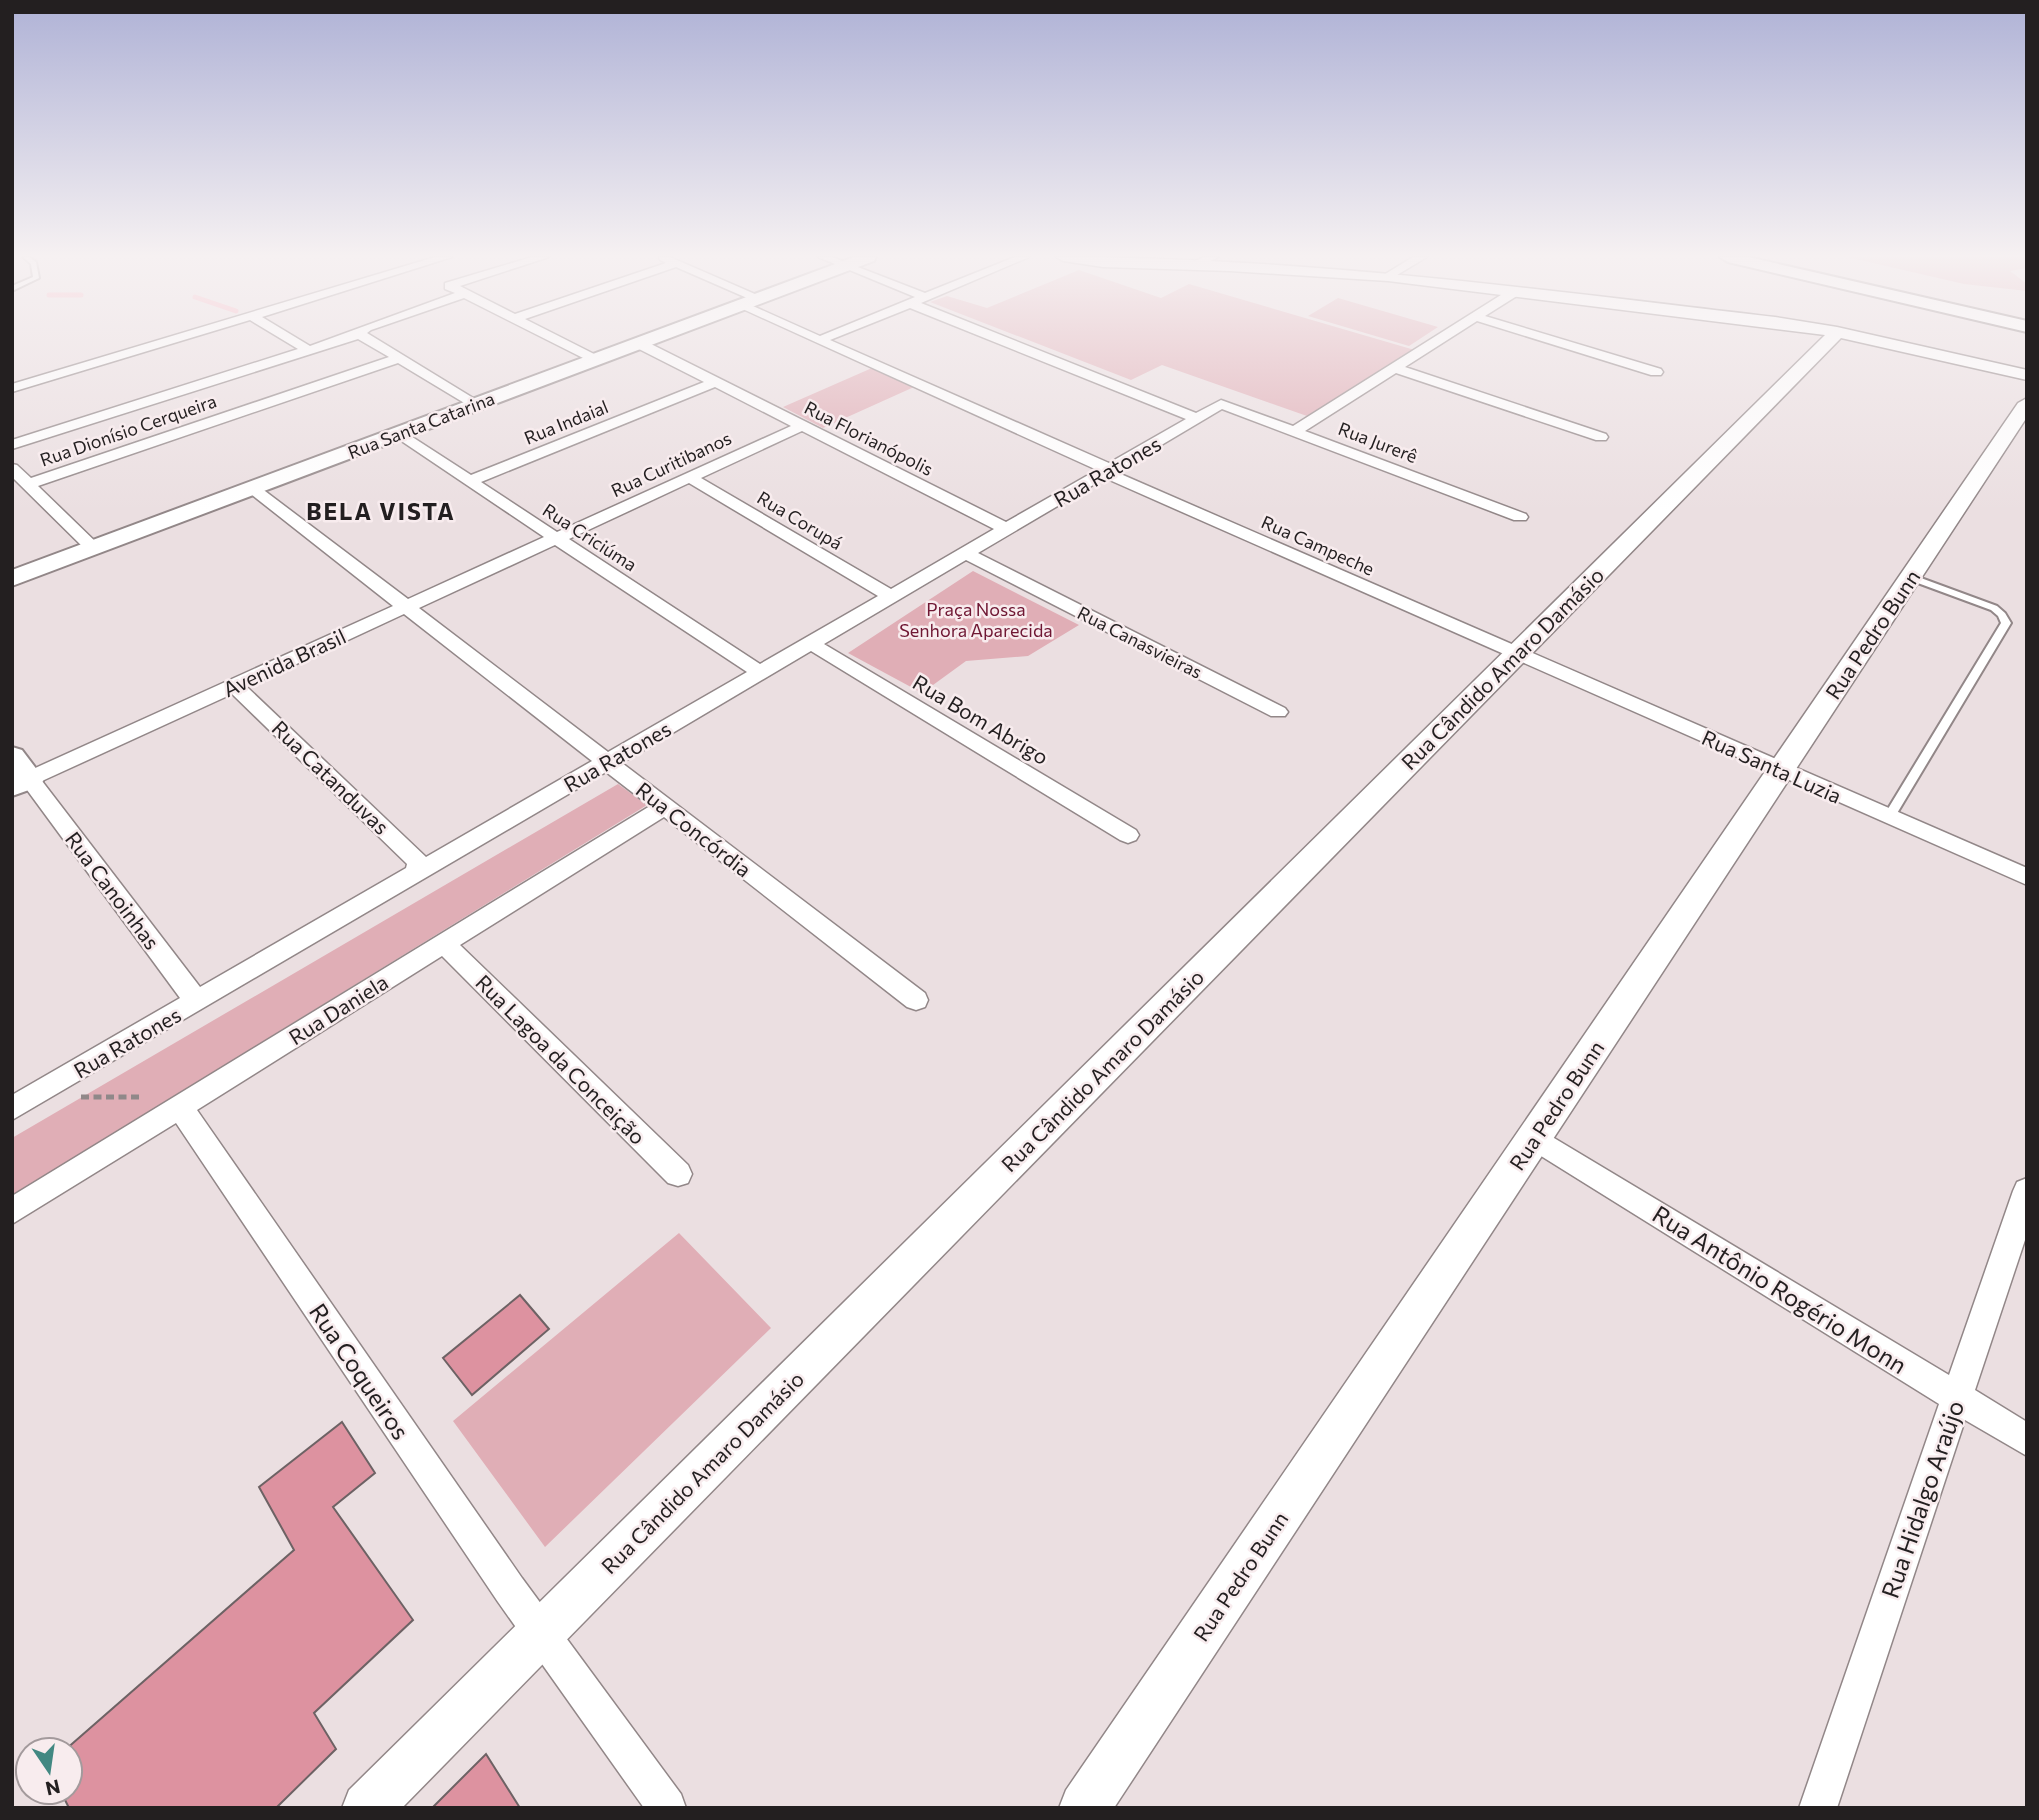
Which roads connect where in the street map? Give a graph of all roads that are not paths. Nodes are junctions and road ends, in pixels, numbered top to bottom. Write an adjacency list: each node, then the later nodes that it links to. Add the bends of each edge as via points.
1 (166, 342): 21 (street)
2 (295, 342): 14 (street)
3 (334, 342): 14 (street)
4 (372, 342): 15 (street)
5 (559, 342): 16 (street)
6 (641, 342): 13 (main road, Rua Santa Catarina)
7 (824, 342): 32 (street, Rua Campeche)
8 (1007, 342): 25 (street)
9 (1436, 342): 17 (street)
10 (1557, 342): 18 (street)
11 (1827, 342): 47 (street, Rua Cândido Amaro Damásio)
12 (1882, 342): 19 (street)
13 (638, 343): 16 (main road, Rua Santa Catarina); 20 (street, Rua Florianópolis)
14 (308, 350): 30 (street)
15 (399, 358): 23 (street); 35 (street, Rua Dionísio Cerqueira)
16 (595, 360): 23 (main road, Rua Santa Catarina)
17 (1395, 368): 27 (street); 29 (street)
18 (1656, 372)
19 (2027, 374)
20 (715, 382): 26 (street, Rua Florianópolis); 34 (street, Rua Indaial)
21 (12, 388)
22 (2027, 403): 42 (street, Rua Pedro Bunn)
23 (476, 404): 28 (main road, Rua Santa Catarina)
24 (1221, 404): 25 (street, Rua Ratones); 27 (street, Rua Jurerê)
25 (1197, 418): 32 (street, Rua Ratones)
26 (802, 426): 33 (street, Rua Curitibanos); 38 (street, Rua Florianópolis)
27 (1295, 431): 37 (street, Rua Jurerê)
28 (398, 434): 34 (street, Rua Criciúma); 36 (main road, Rua Santa Catarina)
29 (1601, 438)
30 (12, 445)
31 (12, 468): 35 (street)
32 (1107, 470): 38 (street, Rua Ratones); 47 (street, Rua Campeche)
33 (689, 477): 39 (street, Rua Curitibanos); 44 (street, Rua Corupá)
34 (470, 481): 39 (street, Rua Criciúma)
35 (28, 484): 40 (street)
36 (252, 488): 40 (main road, Rua Santa Catarina); 45 (street, Rua Concórdia)
37 (1520, 517)
38 (1007, 529): 41 (street, Rua Ratones)
39 (556, 538): 45 (street, Avenida Brasil); 48 (street, Rua Criciúma)
40 (93, 548): 43 (main road, Rua Santa Catarina)
41 (964, 553): 44 (street, Rua Ratones); 50 (street, Rua Canasvieiras)
42 (1910, 577): 52 (street, Rua Pedro Bunn); 55 (lane, via 1994,608 2006,623)
43 (12, 579)
44 (891, 596): 46 (street, Rua Ratones)
45 (406, 607): 49 (street, Avenida Brasil); 51 (street, Rua Concórdia)
46 (810, 643): 48 (street, Rua Ratones); 56 (street, Rua Bom Abrigo)
47 (1517, 654): 52 (street, Rua Santa Luzia); 70 (street, Rua Cândido Amaro Damásio)
48 (760, 673): 51 (street, Rua Ratones)
49 (234, 685): 53 (street, Avenida Brasil); 57 (street, Rua Catanduvas, via 418,862)
50 (1278, 712)
51 (607, 762): 54 (street, Rua Concórdia); 57 (street, Rua Ratones)
52 (1781, 770): 55 (street, Rua Santa Luzia); 64 (street, Rua Pedro Bunn)
53 (18, 774): 61 (street, Rua Canoinhas)
54 (665, 806): 59 (street, Rua Daniela); 60 (street, Rua Concórdia)
55 (1889, 817): 58 (street, Rua Santa Luzia)
56 (1128, 835)
57 (416, 873): 61 (street, Rua Ratones)
58 (2027, 877)
59 (444, 944): 62 (street, Rua Daniela); 65 (street, Rua Lagoa da Conceição)
60 (916, 1000)
61 (196, 1001): 63 (street, Rua Ratones)
62 (188, 1102): 67 (street, Rua Daniela); 70 (street, Rua Coqueiros)
63 (12, 1109)
64 (1534, 1138): 68 (street, Rua Antônio Rogério Monn); 73 (street, Rua Pedro Bunn)
65 (678, 1174)
66 (2027, 1191): 68 (street, Rua Hidalgo Araújo)
67 (12, 1211)
68 (1957, 1398): 69 (street, Rua Antônio Rogério Monn); 74 (street, Rua Hidalgo Araújo)
69 (2027, 1440)
70 (542, 1633): 71 (street, Rua Cândido Amaro Damásio); 72 (street, Rua Coqueiros)
71 (367, 1808)
72 (667, 1808)
73 (1084, 1808)
74 (1818, 1808)

